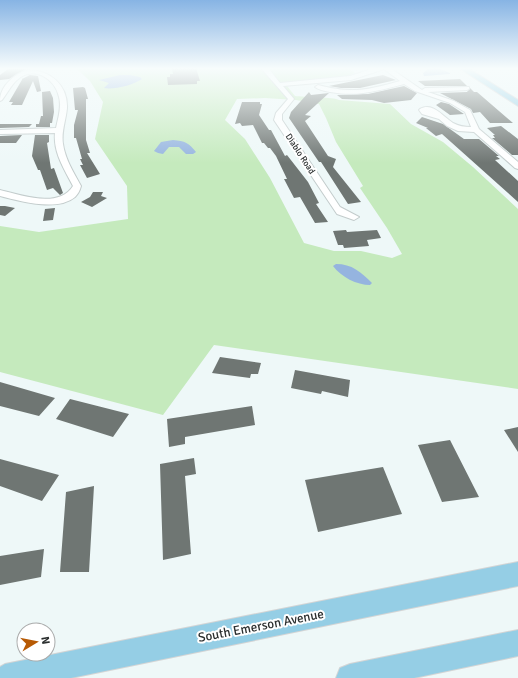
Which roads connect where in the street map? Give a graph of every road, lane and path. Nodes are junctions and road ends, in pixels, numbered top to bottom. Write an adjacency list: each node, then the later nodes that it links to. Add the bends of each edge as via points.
1 (63, 100): 5 (street, via 64,112)
2 (291, 100): 10 (street, Diablo Road, via 279,113 278,120 337,209)
3 (445, 100): 6 (street, via 468,111)
4 (441, 117): 6 (street, via 461,129)
5 (60, 130): 7 (street); 9 (street, via 59,143 64,162 77,186 76,190 66,197 43,202)
6 (476, 130): 8 (street)
7 (0, 132)
8 (518, 166)
9 (0, 193)
10 (354, 217)
11 (518, 574): 13 (main road, South Emerson Avenue)
12 (518, 642): 14 (main road)
13 (5, 678)
14 (350, 678)

